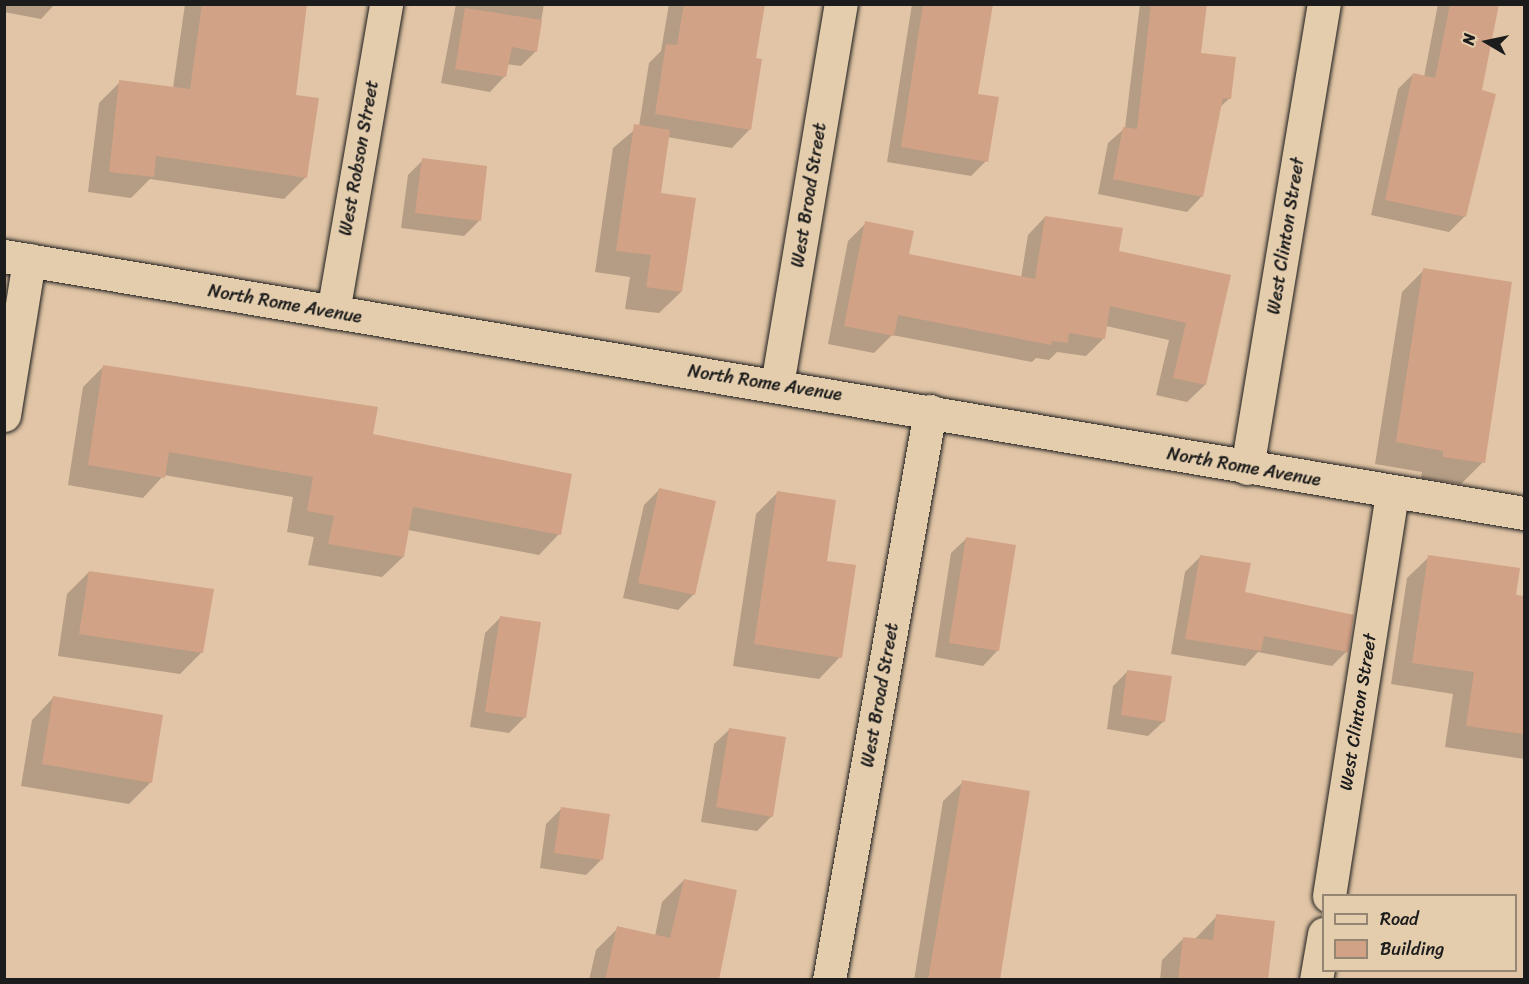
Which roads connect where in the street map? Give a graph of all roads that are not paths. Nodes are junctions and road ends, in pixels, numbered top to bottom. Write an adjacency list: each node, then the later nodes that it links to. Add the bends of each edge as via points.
1 (386, 4): 5 (street, West Robson Street)
2 (841, 4): 6 (street, West Broad Street)
3 (1324, 4): 9 (street, West Clinton Street)
4 (17, 258): 5 (street, North Rome Avenue); 8 (street)
5 (333, 312): 6 (street, North Rome Avenue)
6 (777, 385): 7 (street, North Rome Avenue)
7 (930, 411): 9 (street, North Rome Avenue); 14 (street, West Broad Street)
8 (4, 415)
9 (1247, 468): 10 (street, North Rome Avenue)
10 (1392, 492): 11 (street, North Rome Avenue); 12 (street, West Clinton Street)
11 (1524, 513)
12 (1329, 894)
13 (1322, 941): 15 (street)
14 (829, 980)
15 (1316, 980)

